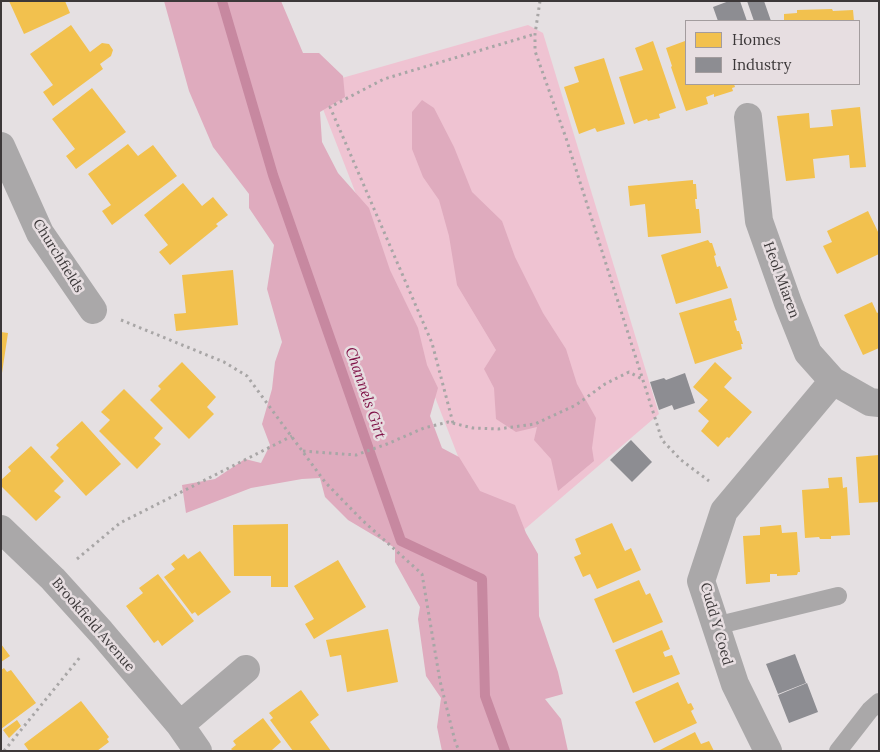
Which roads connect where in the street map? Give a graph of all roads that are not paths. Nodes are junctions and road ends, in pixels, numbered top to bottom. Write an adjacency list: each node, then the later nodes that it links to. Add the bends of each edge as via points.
1 (748, 117): 4 (street, Heol Miaren, via 759,221 808,353)
2 (1, 146): 3 (street, Churchfields, via 40,232)
3 (93, 310)
4 (832, 381): 5 (street, Heol Miaren, via 870,402); 8 (street, Cudd Y Coed, via 724,511 701,581)
5 (879, 403)
6 (1, 529): 11 (street, Brookfield Avenue, via 54,579)
7 (838, 596): 8 (lane)
8 (715, 626): 13 (street, Cudd Y Coed, via 734,684)
9 (246, 669): 11 (street)
10 (879, 702): 14 (lane)
11 (180, 725): 12 (street, Brookfield Avenue)
12 (198, 751)
13 (768, 751)
14 (838, 751)

